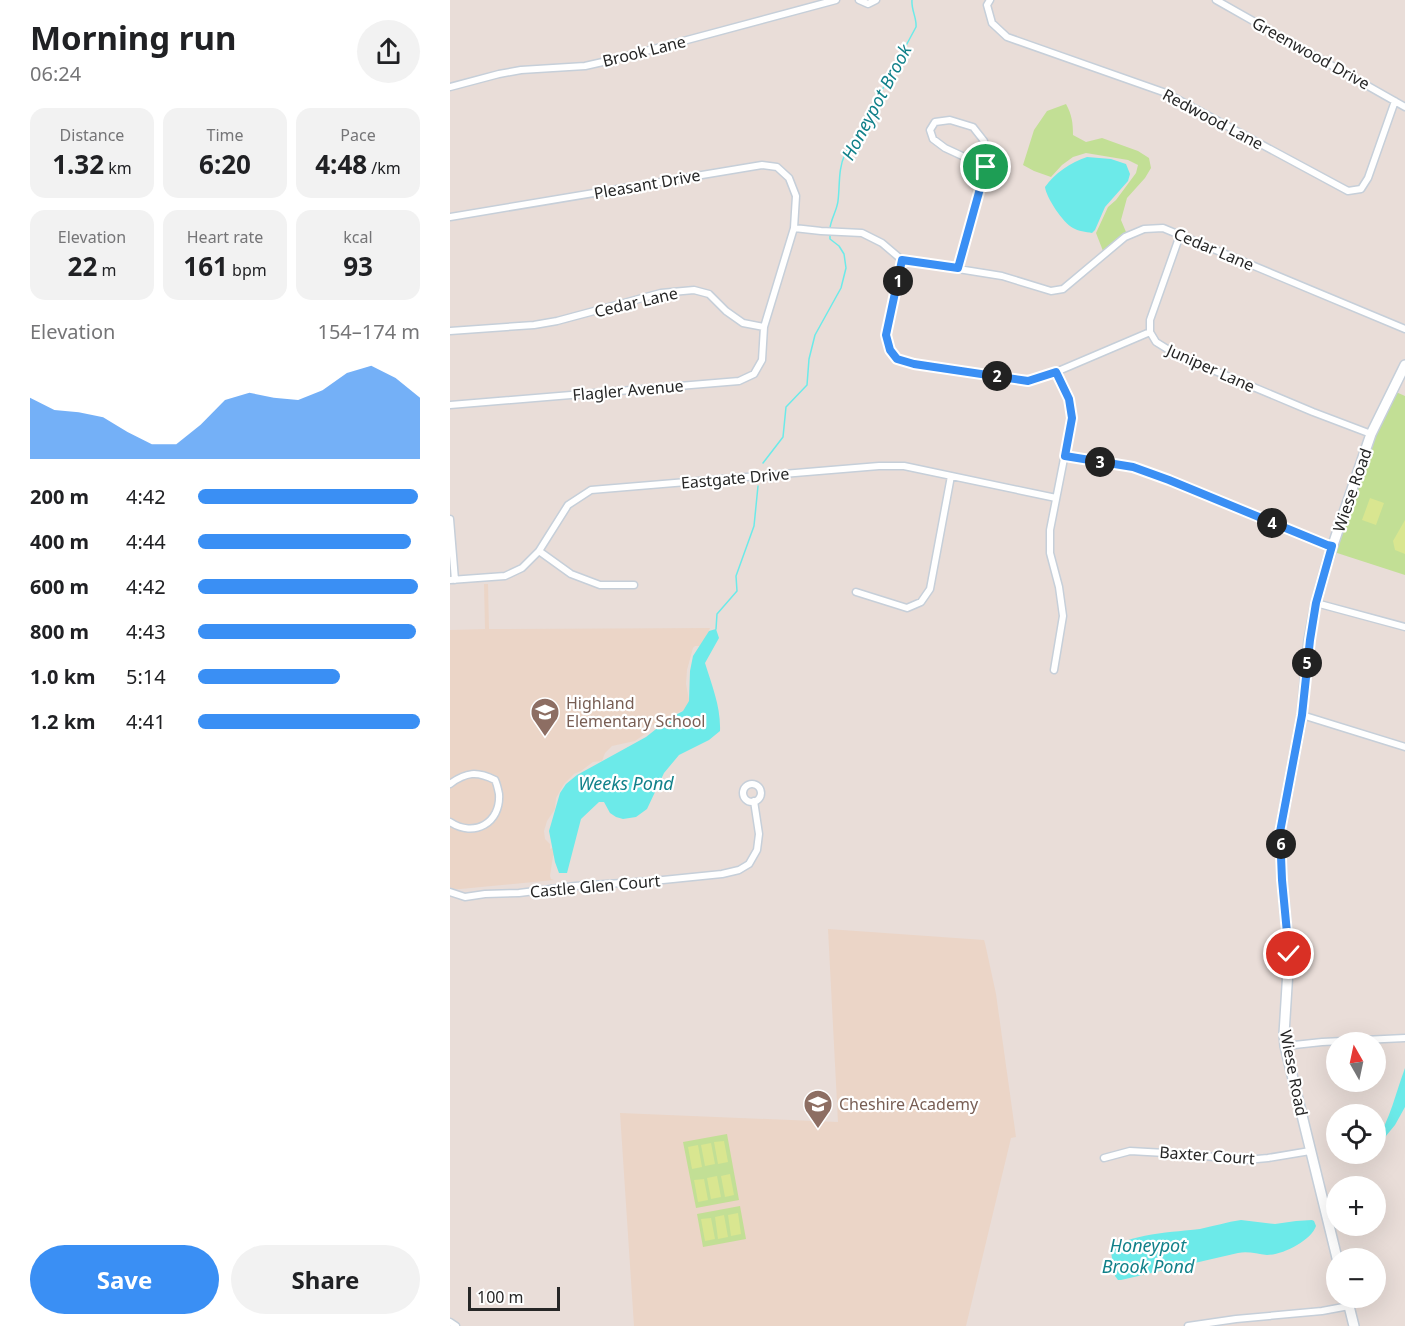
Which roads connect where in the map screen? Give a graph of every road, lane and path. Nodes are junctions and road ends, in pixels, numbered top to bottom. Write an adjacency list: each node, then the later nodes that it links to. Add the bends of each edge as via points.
1 (836, 0): 6 (street, Brook Lane, via 585,66 521,70)
2 (859, 0): 3 (street, via 868,4)
3 (876, 0)
4 (1216, 0): 7 (street, Greenwood Drive)
5 (988, 3): 7 (street, Redwood Lane, via 992,23 1007,37 1166,93 1348,191 1361,189 1368,178)
6 (450, 87)
7 (1395, 101): 8 (street, Greenwood Drive)
8 (1405, 106)
9 (986, 167): 9 (street, via 984,141 973,127 950,120 935,122 930,130 933,139); 14 (street)
10 (450, 217): 11 (street, Pleasant Drive, via 762,165 777,167 789,178 796,196)
11 (794, 228): 13 (street, via 862,233); 15 (street)
12 (1180, 235): 14 (street, Cedar Lane, via 1163,228 1144,229 1125,237 1063,289 1051,291); 16 (street, Cedar Lane); 18 (street, Juniper Lane, via 1150,320)
13 (902, 260): 14 (street, Cedar Lane); 20 (street, via 886,335 897,359 1028,381)
14 (958, 268)
15 (764, 327): 17 (street, Cedar Lane, via 743,323 710,294 694,290 661,293 534,325); 21 (street, Flagler Avenue, via 762,360 754,374 739,381)
16 (1405, 329)
17 (450, 331)
18 (1150, 332): 20 (street); 22 (street, Juniper Lane, via 1155,342 1177,355)
19 (1405, 365): 22 (street, Wiese Road)
20 (1056, 372): 23 (street, via 1069,399 1072,418)
21 (450, 405)
22 (1371, 434): 27 (street, Wiese Road)
23 (1065, 456): 25 (street); 27 (street, via 1133,467)
24 (951, 476): 25 (street, Eastgate Drive); 28 (street, Eastgate Drive, via 904,466 879,466 591,490 568,505); 31 (street, via 930,589 921,602 908,608)
25 (1056, 498): 34 (street, via 1050,553 1063,616)
26 (450, 519): 29 (street)
27 (1332, 546): 32 (street, Wiese Road)
28 (539, 551): 29 (street, Eastgate Drive, via 522,568 505,576); 30 (street, via 571,574 600,585)
29 (453, 580)
30 (634, 585)
31 (856, 592)
32 (1316, 603): 33 (street); 35 (street, Wiese Road)
33 (1405, 627)
34 (1054, 670)
35 (1302, 715): 36 (street); 42 (street, Wiese Road, via 1280,832 1289,954)
36 (1405, 747)
37 (450, 784): 39 (street, via 459,777 484,774 495,780 499,795 496,812 480,827 470,830)
38 (754, 801): 40 (street, Castle Glen Court, via 757,850 749,864 739,870 519,893 465,897)
39 (450, 822)
40 (450, 892)
41 (1405, 1038): 42 (street)
42 (1285, 1046): 43 (street, Wiese Road)
43 (1310, 1151): 44 (street, Baxter Court, via 1246,1160 1130,1150); 45 (street, Wiese Road)
44 (1104, 1158)
45 (1334, 1248)
46 (1331, 1308): 50 (street)
47 (1350, 1308): 51 (street)
48 (450, 1322): 49 (street)
49 (456, 1326)
50 (1188, 1326)
51 (1354, 1326)

